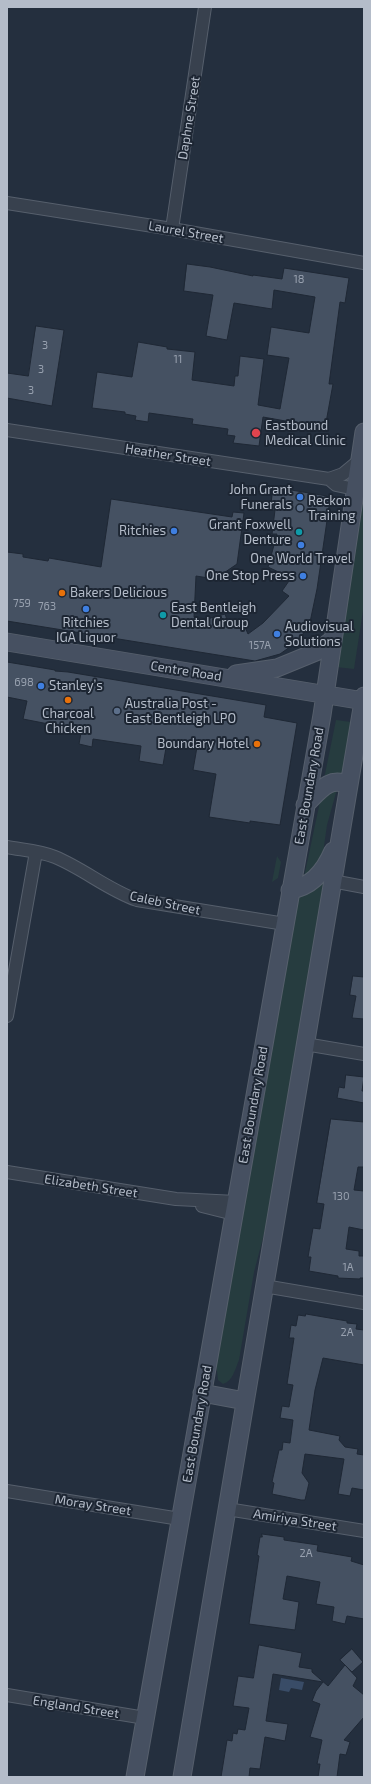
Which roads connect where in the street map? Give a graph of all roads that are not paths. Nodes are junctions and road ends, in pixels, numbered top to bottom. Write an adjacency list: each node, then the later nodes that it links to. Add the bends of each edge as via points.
1 (205, 7): 3 (street, Daphne Street)
2 (7, 203): 3 (street, Laurel Street)
3 (172, 229): 4 (street, Laurel Street)
4 (364, 263)
5 (7, 430): 8 (street, Heather Street)
6 (364, 432): 7 (main road, East Boundary Road)
7 (360, 460): 8 (street, via 343,474); 9 (main road, East Boundary Road)
8 (329, 479): 9 (street, Heather Street, via 336,485)
9 (360, 489): 10 (main road, East Boundary Road)
10 (332, 640): 12 (main road, via 316,652 277,668); 13 (main road, East Boundary Road)
11 (7, 642): 12 (main road, Centre Road)
12 (219, 676): 13 (main road, Centre Road)
13 (324, 694): 14 (main road, Centre Road); 16 (main road, East Boundary Road)
14 (364, 699): 15 (main road)
15 (348, 785): 16 (main road, via 342,782 327,784); 17 (main road)
16 (306, 805): 22 (main road, East Boundary Road)
17 (341, 828): 20 (main road); 22 (main road, via 328,863 321,872 305,887)
18 (7, 847): 19 (street, Caleb Street)
19 (36, 852): 23 (street, Caleb Street, via 55,857 123,895 137,900); 24 (street)
20 (332, 881): 21 (street); 25 (main road)
21 (364, 887)
22 (290, 890): 23 (main road, East Boundary Road)
23 (285, 924): 28 (main road, East Boundary Road)
24 (7, 1016)
25 (304, 1044): 26 (street); 29 (main road)
26 (364, 1054)
27 (7, 1172): 28 (street, Elizabeth Street)
28 (235, 1208): 31 (main road, East Boundary Road)
29 (264, 1286): 30 (street); 32 (main road)
30 (364, 1303)
31 (202, 1393): 32 (main road); 35 (main road, East Boundary Road)
32 (245, 1401): 34 (main road)
33 (7, 1491): 35 (street, Moray Street)
34 (227, 1509): 36 (street, Amiriya Street); 40 (main road)
35 (180, 1519): 38 (main road, East Boundary Road)
36 (364, 1531)
37 (7, 1695): 38 (street, England Street)
38 (145, 1718): 39 (main road, East Boundary Road)
39 (136, 1777)
40 (182, 1777)

